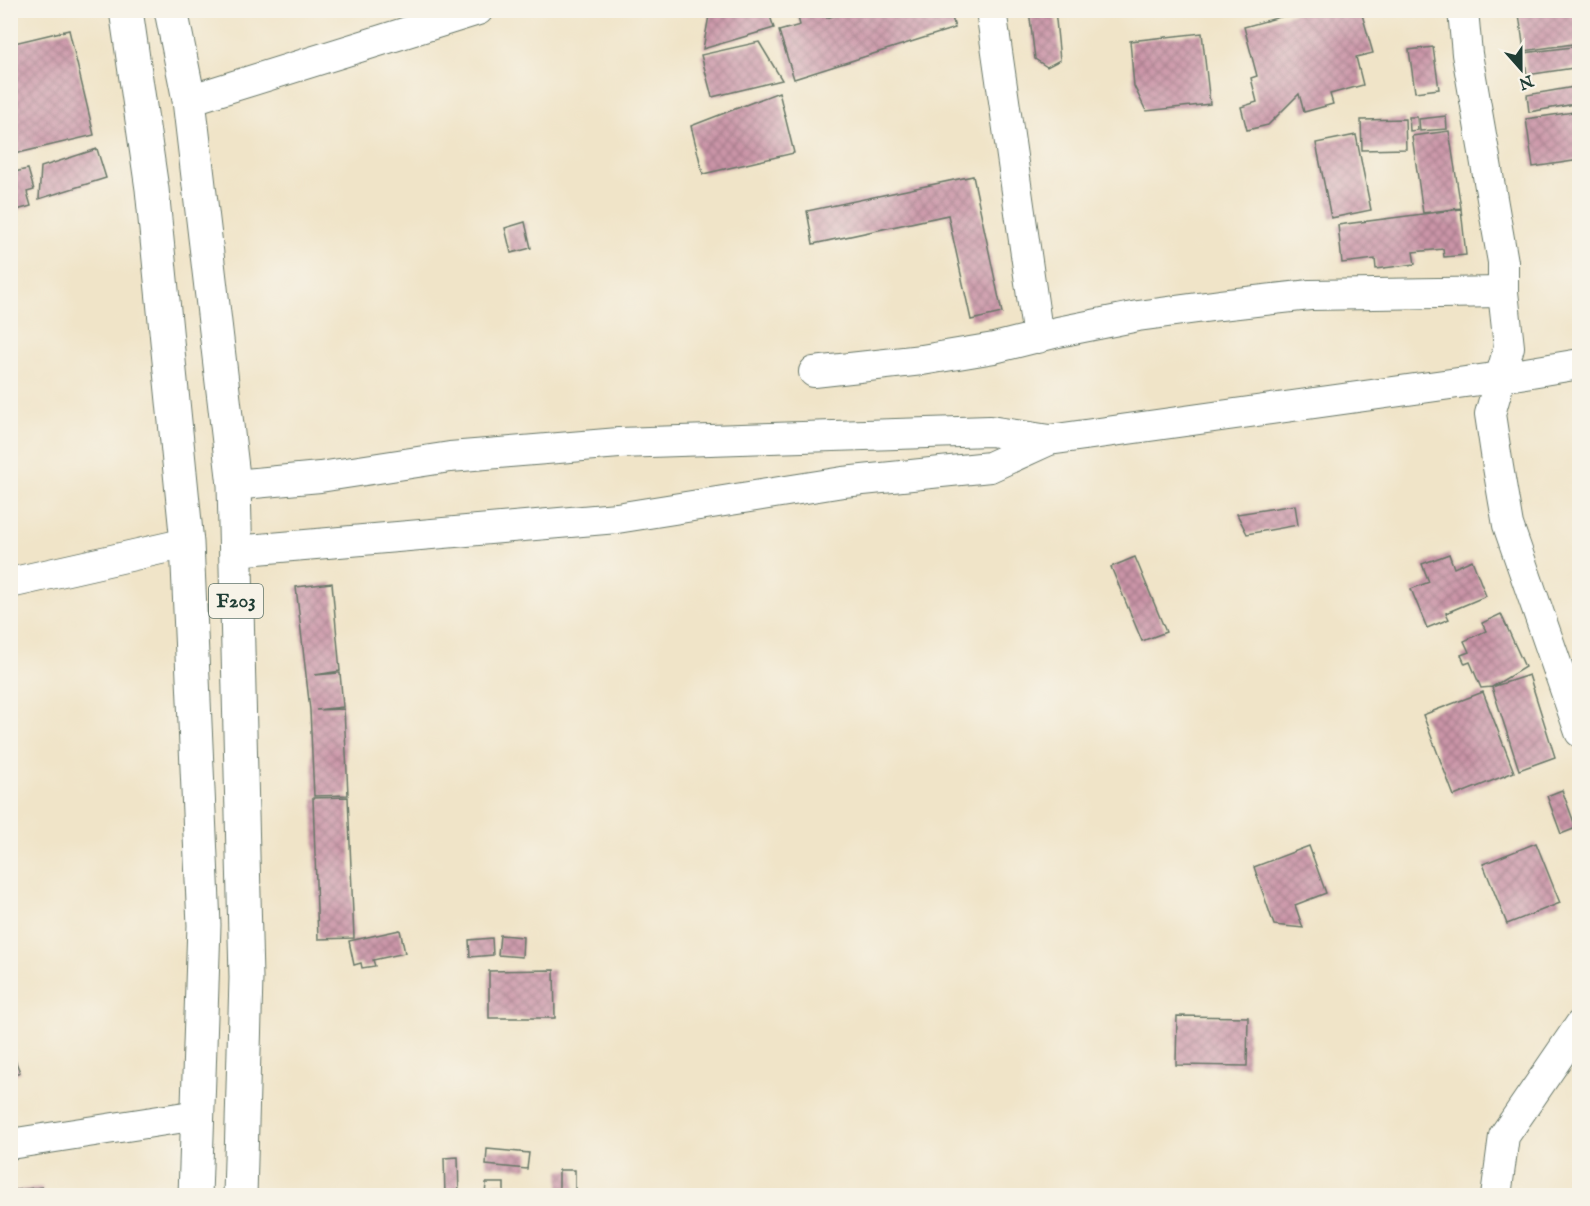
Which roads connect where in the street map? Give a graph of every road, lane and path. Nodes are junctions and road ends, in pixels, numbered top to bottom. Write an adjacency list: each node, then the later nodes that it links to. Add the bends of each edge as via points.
1 (126, 10): 14 (main road, F203, via 152,189)
2 (171, 10): 6 (main road, F203)
3 (478, 10): 6 (street)
4 (991, 10): 8 (street)
5 (1463, 10): 7 (street, via 1503,262)
6 (189, 100): 13 (main road, F203)
7 (1503, 292): 8 (street, via 1310,295 1137,316); 11 (street, via 1509,347)
8 (1038, 338): 10 (street, via 922,360)
9 (1580, 364): 11 (street)
10 (814, 372)
11 (1501, 378): 12 (street); 17 (street, via 1490,414 1508,525)
12 (1049, 440): 13 (street, via 990,431 619,443 450,457 321,477); 15 (street, via 990,467 843,482 617,518)
13 (234, 485): 15 (main road, F203)
14 (187, 543): 16 (street); 19 (main road, F203, via 204,925)
15 (235, 551): 22 (main road, F203, via 246,978)
16 (10, 583)
17 (1580, 732)
18 (1580, 1025): 23 (street, via 1504,1136)
19 (198, 1116): 20 (street); 21 (main road, F203)
20 (10, 1144)
21 (195, 1196)
22 (240, 1196)
23 (1496, 1196)

